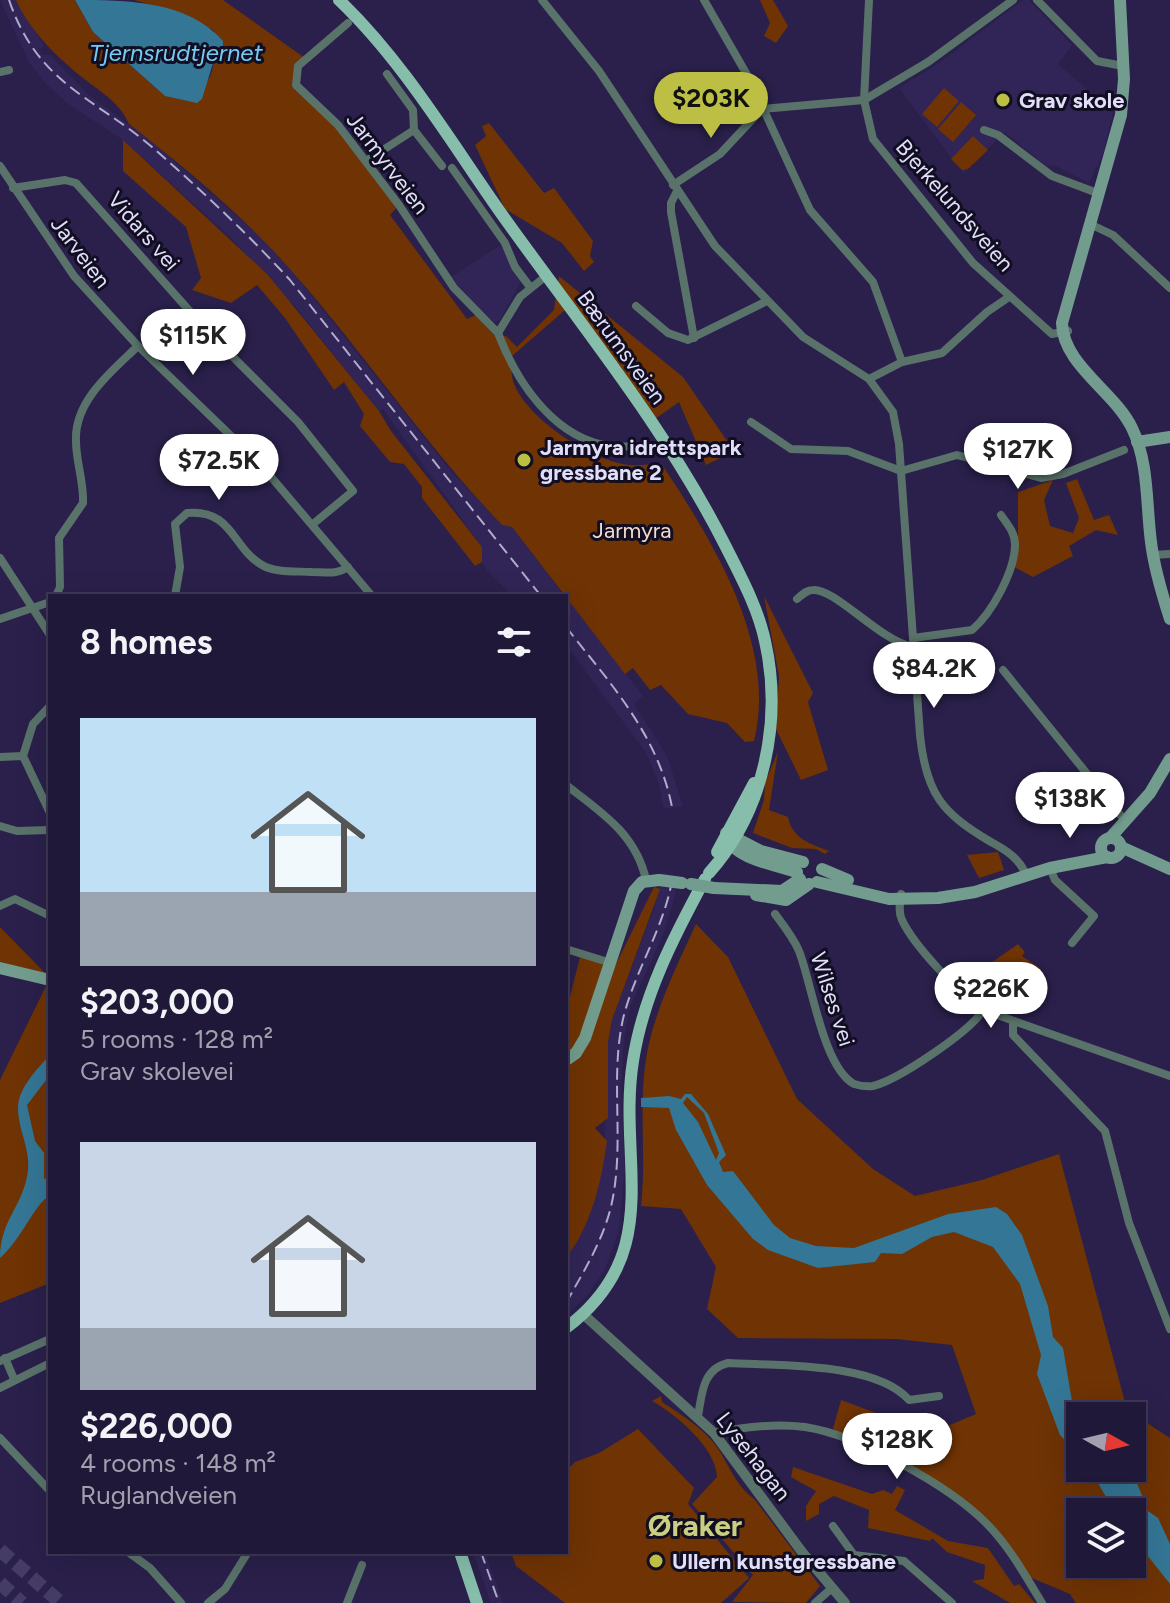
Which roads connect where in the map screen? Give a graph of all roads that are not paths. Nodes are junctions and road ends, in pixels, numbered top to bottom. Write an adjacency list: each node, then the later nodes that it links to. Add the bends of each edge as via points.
1 (339, 0): 21 (main road, Bærumsveien, via 382,47)
2 (542, 0): 18 (street, via 599,71)
3 (704, 0): 12 (street)
4 (869, 0): 11 (street, Bjerkelundsveien)
5 (1013, 0): 11 (street, via 928,62)
6 (1037, 0): 9 (street, via 1097,61)
7 (1120, 0): 9 (main road)
8 (348, 23): 15 (street, Jarmyrveien, via 305,58 295,78 302,93 338,125)
9 (1123, 66): 19 (main road, via 1121,115)
10 (387, 74): 13 (street, via 413,110)
11 (864, 100): 12 (street); 24 (street, Bjerkelundsveien, via 880,150 973,263)
12 (762, 109): 18 (street, via 720,154); 31 (street, via 810,210 873,282)
13 (414, 130): 15 (street); 22 (street, via 505,243)
14 (984, 130): 19 (street, via 1052,176)
15 (366, 161): 28 (street, Jarmyrveien, via 454,288)
16 (0, 166): 17 (street, Jarveien)
17 (13, 188): 30 (street, Jarveien, via 74,276); 40 (street, Vidars vei, via 65,180 79,185 210,334 298,422 353,491)
18 (675, 188): 25 (street, via 715,246); 29 (street, via 671,212)
19 (1100, 194): 20 (main road)
20 (1092, 225): 23 (street, via 1113,235); 27 (main road)
21 (546, 276): 22 (street); 65 (main road, Bærumsveien, via 666,445 713,522 764,637 771,711 764,762)
22 (530, 287): 28 (street)
23 (1170, 288)
24 (1009, 297): 27 (street, Bjerkelundsveien, via 1041,325); 31 (street, via 942,353)
25 (767, 301): 29 (street); 32 (street, via 814,345)
26 (636, 306): 29 (street, via 668,333 681,340)
27 (1064, 331): 36 (main road, via 1070,352 1120,408)
28 (498, 333): 35 (street, Jarmyrveien, via 519,374 560,427 606,447)
29 (694, 338)
30 (138, 346): 40 (street, Jarveien, via 261,465); 45 (street, via 98,387 79,417 75,441 83,503 59,538)
31 (902, 362): 32 (street)
32 (869, 379): 38 (street, via 893,412)
33 (751, 422): 38 (street, via 791,449 848,451)
34 (1170, 439): 36 (main road)
35 (640, 445)
36 (1139, 446): 42 (main road)
37 (1124, 450): 38 (street, via 1048,478 1031,478 957,455)
38 (901, 471): 54 (street)
39 (1001, 515): 54 (street, via 1015,542 1013,559 986,614 972,630)
40 (313, 524): 44 (street, Jarveien)
41 (1170, 554): 42 (street)
42 (1153, 555): 52 (main road)
43 (0, 558): 50 (street)
44 (348, 567): 46 (street, via 334,573 267,567 226,524 187,513 175,524 180,567); 47 (street, Jarveien)
45 (57, 594)
46 (175, 594)
47 (370, 594)
48 (797, 599): 54 (street, via 807,591 823,591 885,637)
49 (48, 603): 50 (street)
50 (31, 610): 51 (street); 53 (street)
51 (0, 619)
52 (1170, 619)
53 (48, 632)
54 (913, 643): 71 (street, via 922,756 935,795 952,817 1022,864)
55 (1003, 670): 62 (street)
56 (48, 708): 57 (street, via 33,724)
57 (23, 756): 58 (street); 61 (street)
58 (0, 757)
59 (1170, 759): 62 (main road)
60 (568, 787): 72 (street, via 623,831)
61 (48, 809)
62 (1127, 819): 66 (main road)
63 (0, 826): 64 (street)
64 (48, 830)
65 (730, 838): 70 (main road, via 741,852); 86 (main road, Bærumsveien, via 675,938 647,1004 631,1088 633,1202 627,1239 607,1284)
66 (1112, 848): 67 (main road); 69 (main road)
67 (1052, 867): 71 (main road); 77 (street, via 1055,880 1094,916)
68 (822, 869): 70 (main road); 70 (main road, via 814,860); 73 (main road)
69 (1170, 869)
70 (805, 876): 72 (main road, bridge, via 786,900); 73 (main road)
71 (1022, 877): 73 (main road, via 957,896)
72 (652, 880): 79 (main road, via 631,897)
73 (905, 897): 82 (street, via 900,914 908,929)
74 (0, 906): 76 (street, via 15,899)
75 (775, 914): 82 (street, Wilses vei, via 799,951 839,1069 854,1084 876,1085 891,1077 973,1024)
76 (48, 915)
77 (1072, 943)
78 (568, 950): 79 (street)
79 (608, 962): 84 (main road, via 585,1038)
80 (0, 968): 81 (main road)
81 (48, 980)
82 (983, 1010): 83 (street)
83 (1013, 1021): 85 (street); 88 (street, via 1013,1035 1105,1131 1129,1223)
84 (568, 1059)
85 (1170, 1076)
86 (583, 1314): 87 (main road); 95 (street, Lysehagan)
87 (568, 1326)
88 (1170, 1329)
89 (48, 1340): 90 (street)
90 (3, 1359): 92 (street)
91 (48, 1364): 92 (street)
92 (14, 1379): 93 (street)
93 (0, 1388)
94 (939, 1396): 95 (street, via 909,1400 893,1385 861,1374 728,1363 707,1378)
95 (698, 1416): 96 (street, Lysehagan)
96 (714, 1433): 104 (street, Lysehagan); 113 (street, via 771,1425 806,1427 845,1438 909,1469 987,1524)
97 (0, 1438): 98 (street)
98 (48, 1489)
99 (833, 1526): 112 (street, via 854,1555 904,1561)
100 (131, 1554): 105 (street)
101 (247, 1554): 107 (street, via 225,1589)
102 (461, 1554): 109 (main road)
103 (362, 1565): 108 (street)
104 (832, 1588): 110 (street); 111 (street, Lysehagan)
105 (178, 1600): 106 (street)
106 (166, 1603)
107 (208, 1603)
108 (347, 1603)
109 (477, 1603)
110 (815, 1603)
111 (845, 1603)
112 (952, 1603)
113 (1042, 1603)

